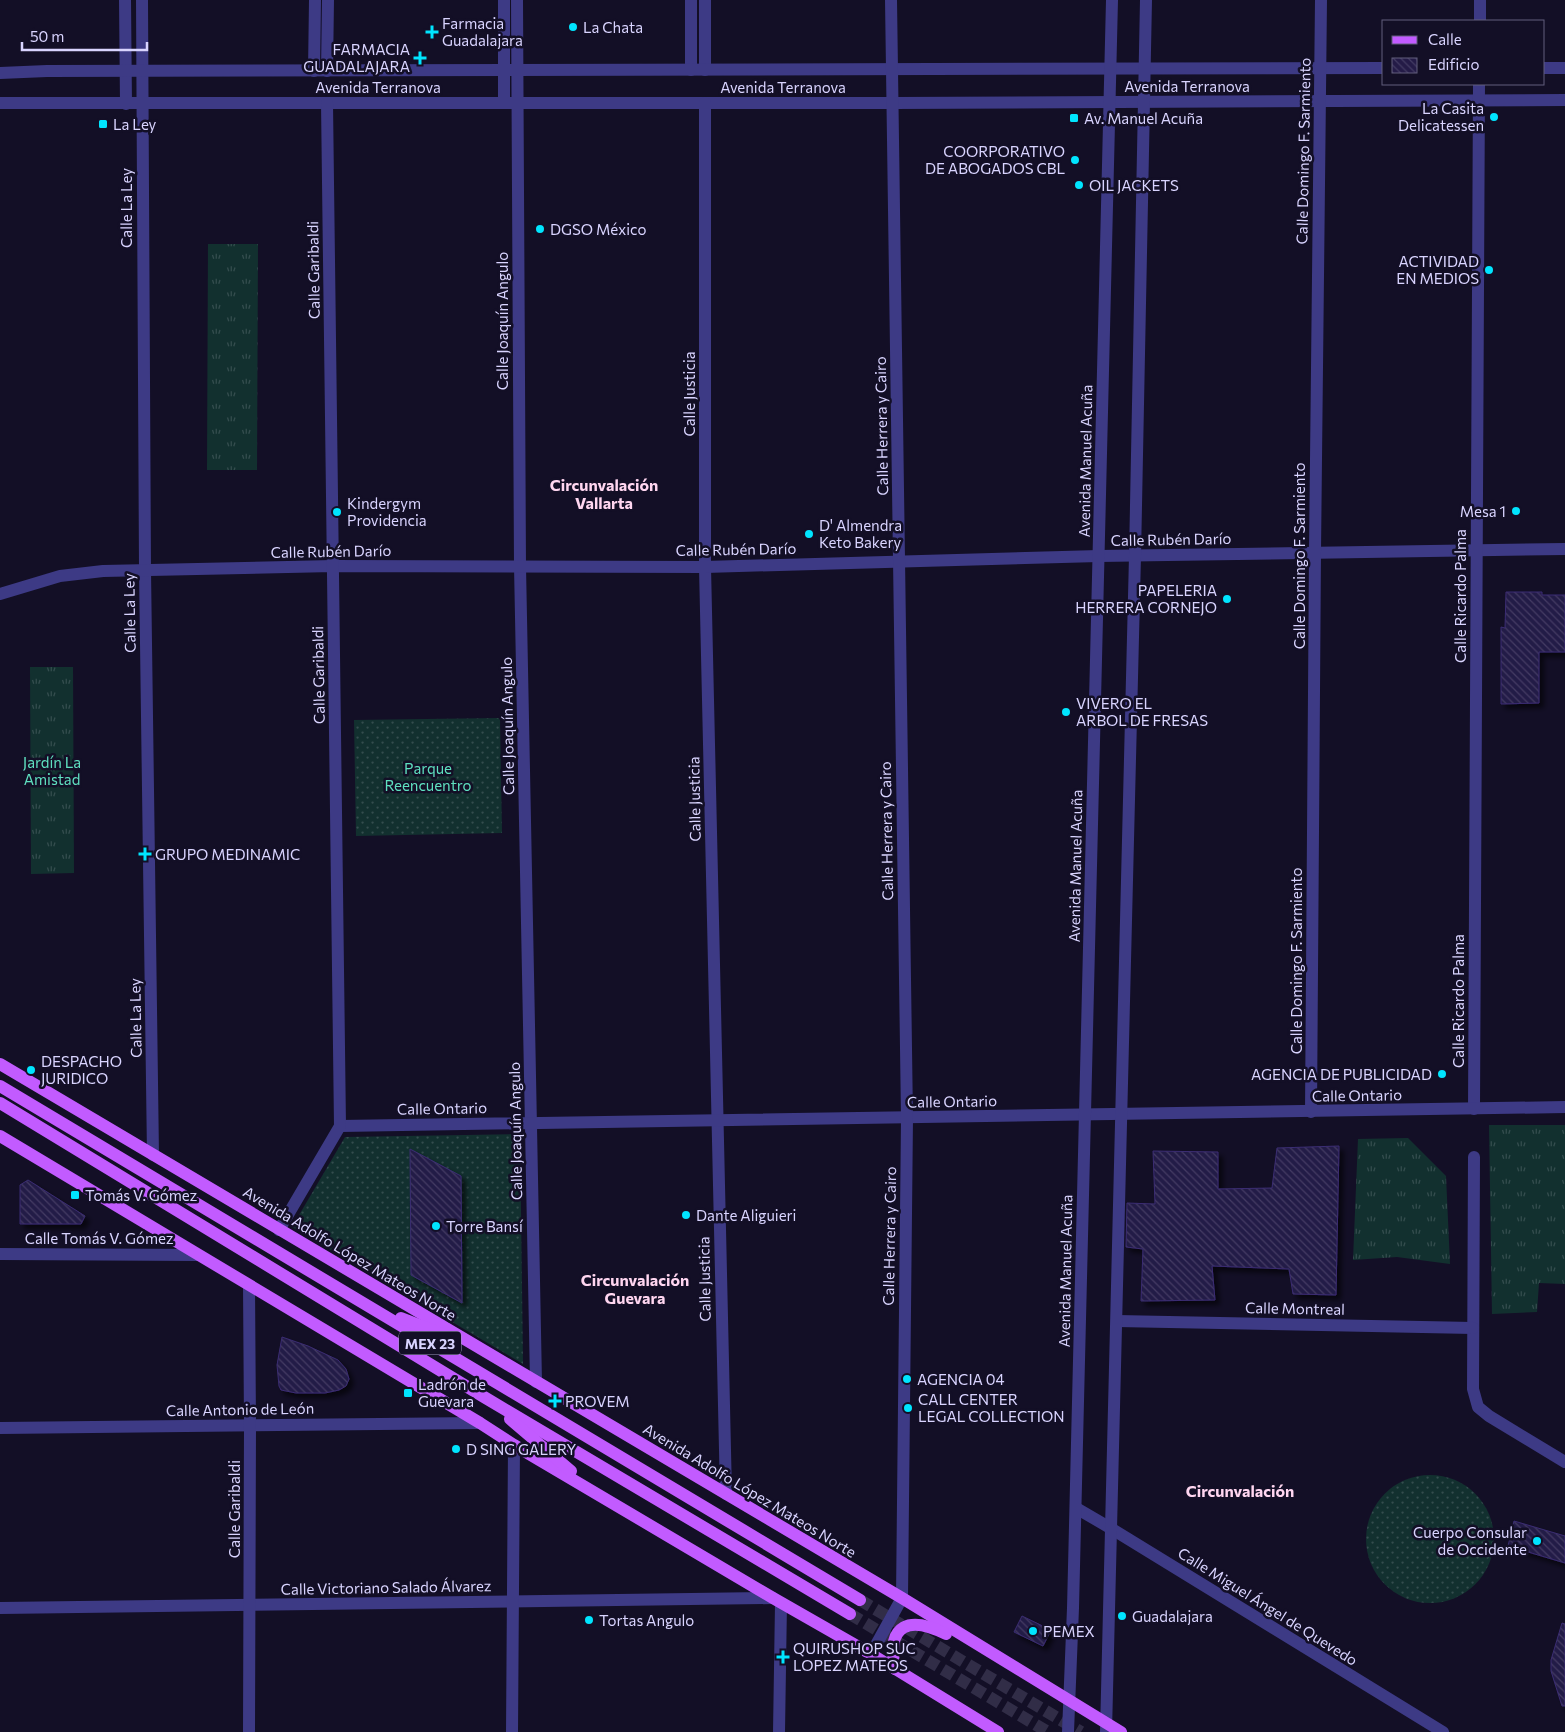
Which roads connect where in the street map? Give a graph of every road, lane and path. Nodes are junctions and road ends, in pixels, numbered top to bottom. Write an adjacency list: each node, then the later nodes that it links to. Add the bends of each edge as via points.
1 (125, 0): 26 (street)
2 (142, 0): 27 (street, Calle La Ley)
3 (315, 0): 14 (street)
4 (328, 0): 14 (street)
5 (504, 0): 23 (street)
6 (517, 0): 23 (street)
7 (691, 0): 24 (street)
8 (705, 0): 25 (street)
9 (891, 0): 19 (street, Calle Herrera y Cairo)
10 (1112, 0): 20 (street, Avenida Manuel Acuña)
11 (1146, 0): 21 (street)
12 (1321, 0): 22 (street, Calle Domingo F. Sarmiento)
13 (1480, 0): 15 (street)
14 (321, 20): 28 (street)
15 (1480, 20)
16 (1382, 68): 22 (street, Avenida Terranova)
17 (1545, 68): 18 (street)
18 (1565, 68)
19 (892, 69): 20 (street, Avenida Terranova); 25 (street, Avenida Terranova); 42 (street, Calle Herrera y Cairo)
20 (1110, 69): 21 (street, Avenida Terranova); 38 (street, Avenida Manuel Acuña)
21 (1144, 69): 22 (street, Avenida Terranova); 39 (street)
22 (1320, 69): 32 (street, Calle Domingo F. Sarmiento)
23 (510, 70): 24 (street, Avenida Terranova); 28 (street, Avenida Terranova); 36 (street, Calle Joaquín Angulo)
24 (691, 70): 25 (street, Avenida Terranova)
25 (705, 70)
26 (124, 71): 27 (street, Avenida Terranova); 29 (street, Avenida Terranova); 40 (street)
27 (142, 71): 28 (street, Avenida Terranova); 41 (street, Calle La Ley)
28 (320, 71)
29 (0, 73)
30 (1479, 85): 33 (street, Calle Ricardo Palma)
31 (1565, 100): 33 (street, Avenida Terranova)
32 (1320, 101): 33 (street, Avenida Terranova); 39 (street, Avenida Terranova); 45 (street, Calle Domingo F. Sarmiento)
33 (1479, 101): 44 (street, Calle Ricardo Palma)
34 (0, 103): 40 (street, Avenida Terranova)
35 (328, 103): 36 (street, Avenida Terranova); 41 (street, Avenida Terranova); 49 (street, Calle Garibaldi)
36 (511, 103): 37 (street, Avenida Terranova); 50 (street, Calle Joaquín Angulo)
37 (705, 103): 42 (street, Avenida Terranova); 51 (street, Calle Justicia)
38 (1109, 103): 39 (street, Avenida Terranova); 42 (street, Avenida Terranova); 46 (street, Avenida Manuel Acuña)
39 (1143, 103): 47 (street)
40 (126, 104): 41 (street, Avenida Terranova)
41 (142, 104): 52 (street, Calle La Ley)
42 (893, 104): 48 (street, Calle Herrera y Cairo)
43 (1565, 549): 44 (street, Calle Rubén Darío)
44 (1477, 550): 45 (street, Calle Rubén Darío); 58 (street, Calle Ricardo Palma)
45 (1315, 552): 47 (street, Calle Rubén Darío); 59 (street, Calle Domingo F. Sarmiento)
46 (1099, 556): 47 (street, Calle Rubén Darío); 48 (street, Calle Rubén Darío); 60 (street, Avenida Manuel Acuña)
47 (1135, 556): 61 (street)
48 (898, 562): 51 (street, Calle Rubén Darío); 62 (street, Calle Herrera y Cairo)
49 (333, 566): 50 (street, Calle Rubén Darío); 52 (street, Calle Rubén Darío); 65 (street, Calle Garibaldi)
50 (520, 566): 51 (street, Calle Rubén Darío); 64 (street, Calle Joaquín Angulo)
51 (705, 567): 63 (street, Calle Justicia)
52 (145, 570): 53 (street, Calle Rubén Darío, via 60,576); 67 (street, Calle La Ley)
53 (0, 594)
54 (0, 1064): 67 (main road, Avenida Adolfo López Mateos Norte)
55 (0, 1086): 73 (main road, MEX 23)
56 (0, 1103): 78 (main road, MEX 23)
57 (1565, 1107): 58 (street, Calle Ontario)
58 (1474, 1109): 59 (street, Calle Ontario)
59 (1311, 1112): 61 (street, Calle Ontario)
60 (1084, 1115): 61 (street, Calle Ontario); 62 (street, Calle Ontario); 86 (street, Avenida Manuel Acuña)
61 (1122, 1115): 74 (street)
62 (906, 1118): 63 (street, Calle Ontario); 88 (street, Calle Herrera y Cairo)
63 (717, 1121): 64 (street, Calle Ontario); 85 (street, Calle Justicia)
64 (531, 1123): 65 (street, Calle Ontario); 77 (street, Calle Joaquín Angulo)
65 (340, 1126): 69 (street)
66 (0, 1136): 71 (main road)
67 (153, 1155): 69 (main road, Avenida Adolfo López Mateos Norte)
68 (1474, 1157): 75 (street)
69 (279, 1230): 76 (main road, Avenida Adolfo López Mateos Norte)
70 (0, 1254): 71 (street, Calle Tomás V. Gómez)
71 (198, 1255): 72 (main road)
72 (249, 1286): 79 (main road); 80 (street, Calle Garibaldi)
73 (367, 1305): 76 (main road); 90 (main road, MEX 23)
74 (1117, 1320): 75 (street, Calle Montreal); 87 (street)
75 (1473, 1328): 83 (street, via 1473,1389 1478,1407)
76 (480, 1349): 77 (main road, Avenida Adolfo López Mateos Norte)
77 (536, 1382): 85 (main road, Avenida Adolfo López Mateos Norte)
78 (484, 1397): 84 (main road); 94 (main road, MEX 23)
79 (480, 1423): 80 (street, Calle Antonio de León); 82 (main road)
80 (250, 1425): 81 (street, Calle Antonio de León); 92 (street, Calle Garibaldi)
81 (0, 1428)
82 (514, 1445): 84 (main road); 91 (street)
83 (1565, 1462)
84 (596, 1492): 89 (main road)
85 (726, 1494): 88 (main road, Avenida Adolfo López Mateos Norte)
86 (1076, 1508): 87 (street, Calle Miguel Ángel de Quevedo); 98 (street, Avenida Manuel Acuña)
87 (1112, 1529): 99 (street); 106 (street, Calle Miguel Ángel de Quevedo)
88 (902, 1598): 95 (main road, Avenida Adolfo López Mateos Norte); 96 (street, Calle Herrera y Cairo)
89 (777, 1600): 91 (street, Calle Victoriano Salado Álvarez); 96 (main road); 102 (street)
90 (860, 1600)
91 (513, 1602): 92 (street, Calle Victoriano Salado Álvarez); 101 (street)
92 (249, 1605): 93 (street, Calle Victoriano Salado Álvarez); 100 (street, Calle Garibaldi)
93 (0, 1608)
94 (850, 1614)
95 (970, 1641): 97 (main road, via 919,1624 906,1626 892,1644); 98 (main road, Avenida Adolfo López Mateos Norte)
96 (871, 1654): 97 (main road)
97 (895, 1669): 103 (main road)
98 (1069, 1701): 99 (main road, Avenida Adolfo López Mateos Norte); 104 (street, Avenida Manuel Acuña)
99 (1106, 1727): 105 (main road, Avenida Adolfo López Mateos Norte)
100 (249, 1732)
101 (512, 1732)
102 (779, 1732)
103 (998, 1732)
104 (1068, 1732)
105 (1121, 1732)
106 (1443, 1732)

